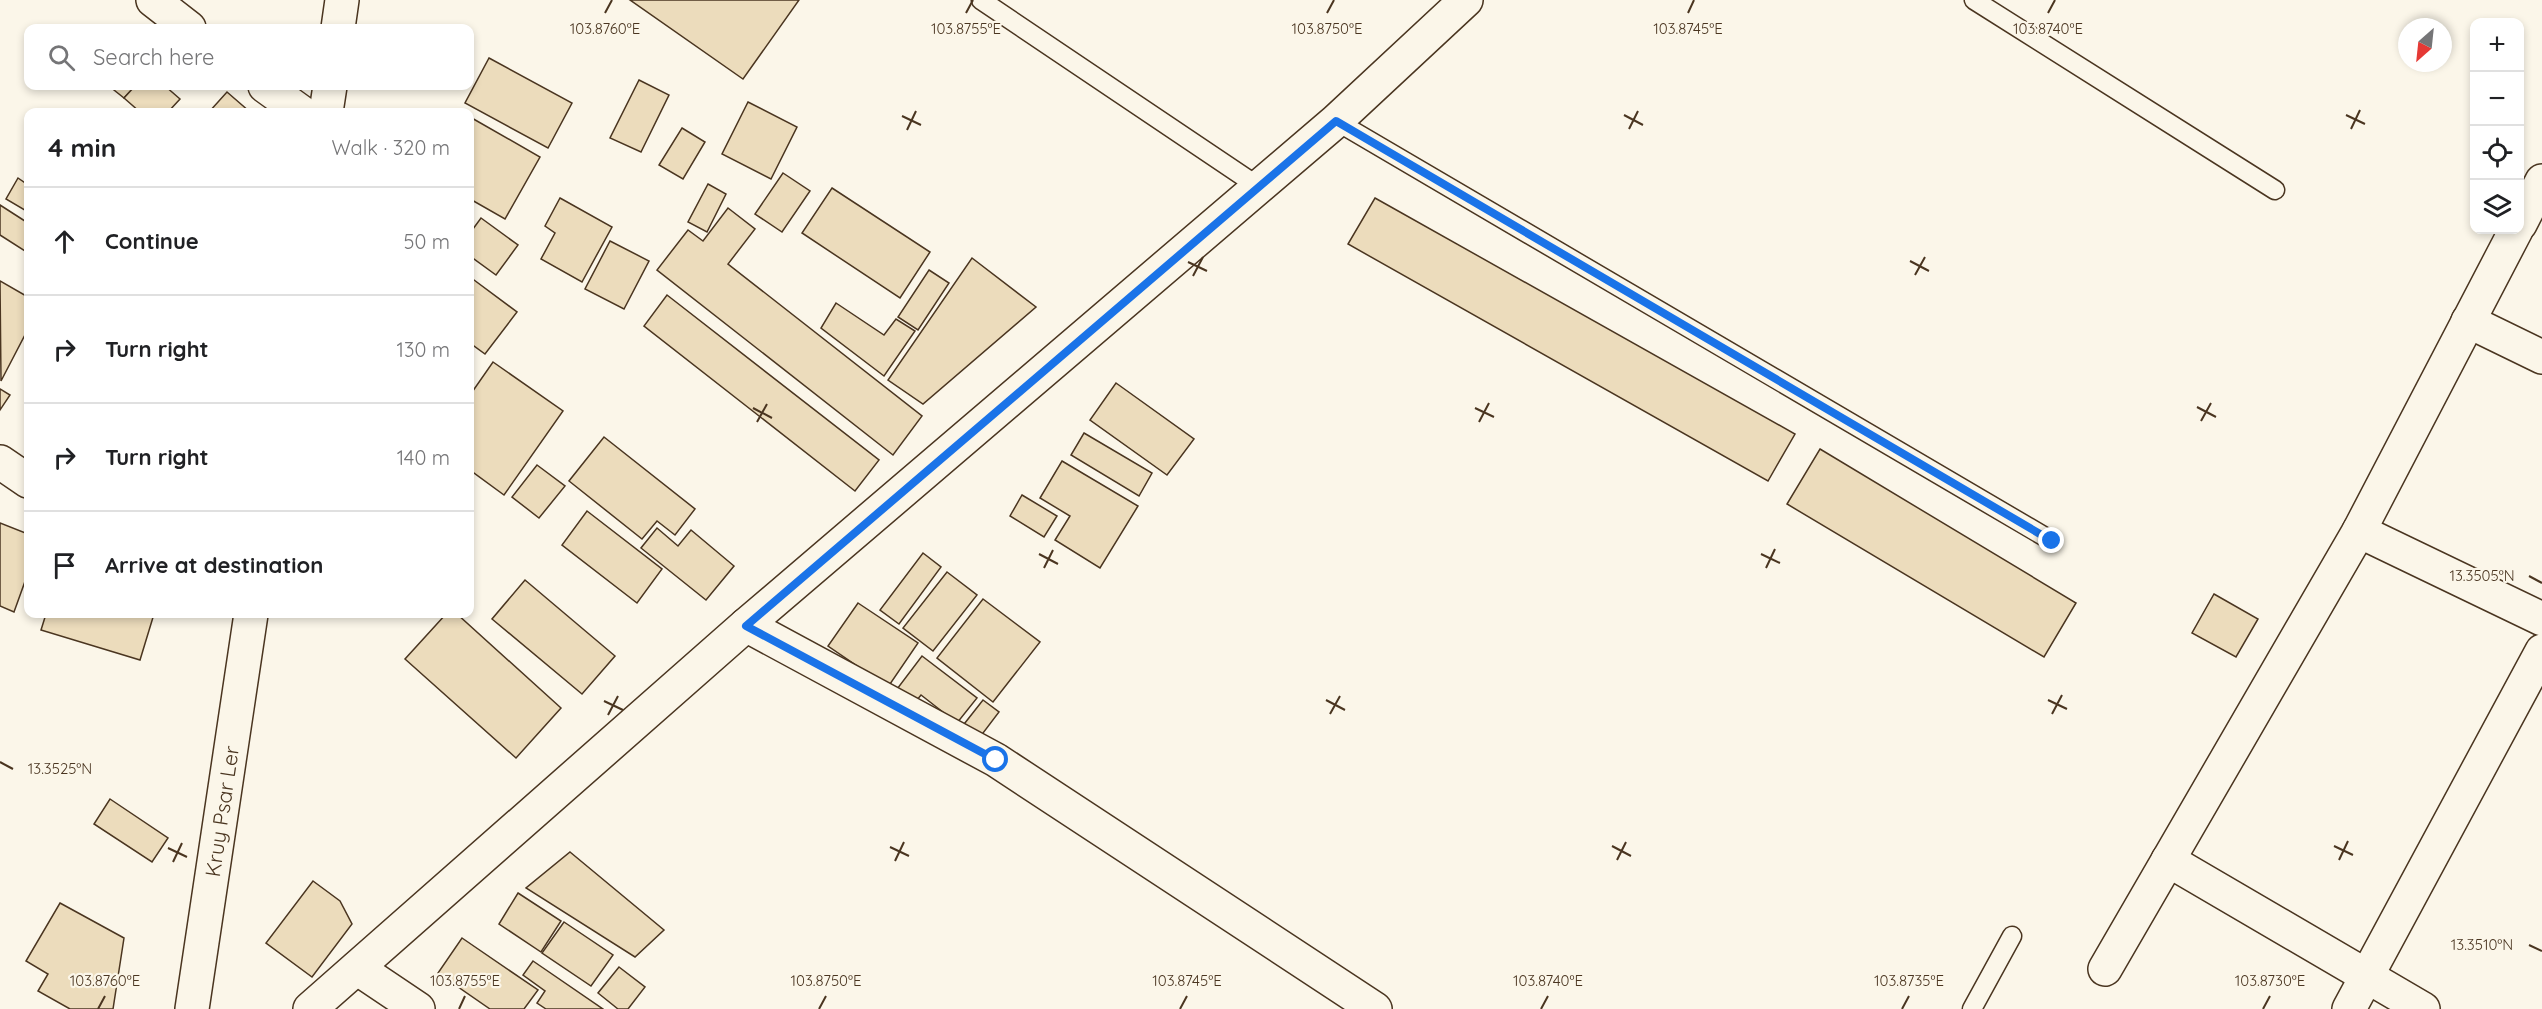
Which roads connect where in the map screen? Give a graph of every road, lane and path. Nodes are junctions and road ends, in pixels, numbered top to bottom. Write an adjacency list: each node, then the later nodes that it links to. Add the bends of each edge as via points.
1 (153, 0): 6 (street)
2 (342, 0): 7 (street)
3 (981, 0): 14 (lane)
4 (1466, 0): 12 (street)
5 (1974, 0): 15 (lane)
6 (184, 24)
7 (339, 24)
8 (271, 90): 10 (street)
9 (329, 90): 11 (street)
10 (295, 108)
11 (327, 108)
12 (1336, 121): 14 (street); 23 (lane)
13 (2542, 182): 16 (street)
14 (1259, 187): 26 (street)
15 (2275, 190)
16 (2524, 216)
17 (2514, 234): 18 (street)
18 (2468, 321): 19 (street); 22 (street)
19 (2542, 357)
20 (0, 462): 21 (street)
21 (24, 478)
22 (2359, 531): 25 (street); 28 (street)
23 (2052, 541)
24 (245, 618): 33 (street, Kruy Psar Ler)
25 (2542, 620)
26 (746, 626): 30 (street); 36 (street, via 996,760)
27 (2542, 651): 32 (street)
28 (2168, 860): 31 (street); 32 (street)
29 (2012, 936): 37 (lane)
30 (357, 968): 34 (street); 35 (street)
31 (2106, 969)
32 (2367, 975): 38 (street); 39 (street)
33 (192, 1009)
34 (310, 1009)
35 (418, 1009)
36 (1375, 1009)
37 (1972, 1009)
38 (2349, 1009)
39 (2423, 1009)

